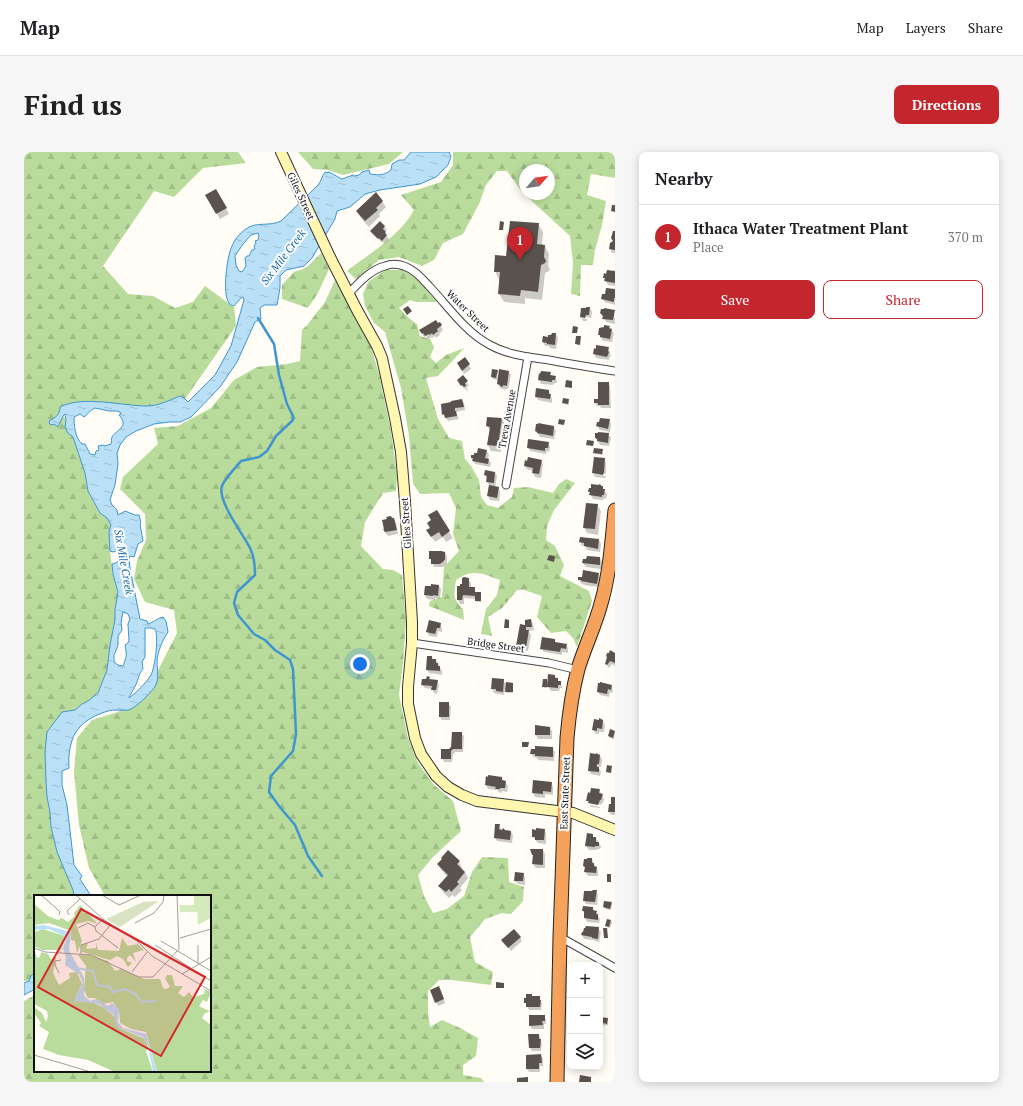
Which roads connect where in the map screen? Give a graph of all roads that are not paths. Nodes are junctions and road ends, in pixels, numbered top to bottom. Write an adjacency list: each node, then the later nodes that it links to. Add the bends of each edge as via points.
1 (280, 152): 2 (street, Giles Street)
2 (349, 293): 3 (street, Water Street, via 378,268 392,264 404,266 417,274 464,325 488,344); 7 (street, Giles Street, via 382,358 401,452)
3 (528, 357): 4 (street, Water Street); 5 (street, Treva Avenue)
4 (615, 371)
5 (506, 486)
6 (615, 510): 8 (highway, East State Street, via 603,599)
7 (412, 643): 8 (street, Bridge Street, via 548,663); 9 (street, Giles Street, via 408,687 411,721 420,754 436,776 448,787 477,801)
8 (578, 670): 9 (highway, East State Street, via 569,712)
9 (565, 812): 10 (street, Giles Street); 11 (highway, East State Street)
10 (615, 830)
11 (560, 937): 12 (street); 13 (highway, East State Street)
12 (615, 968)
13 (557, 1082)

